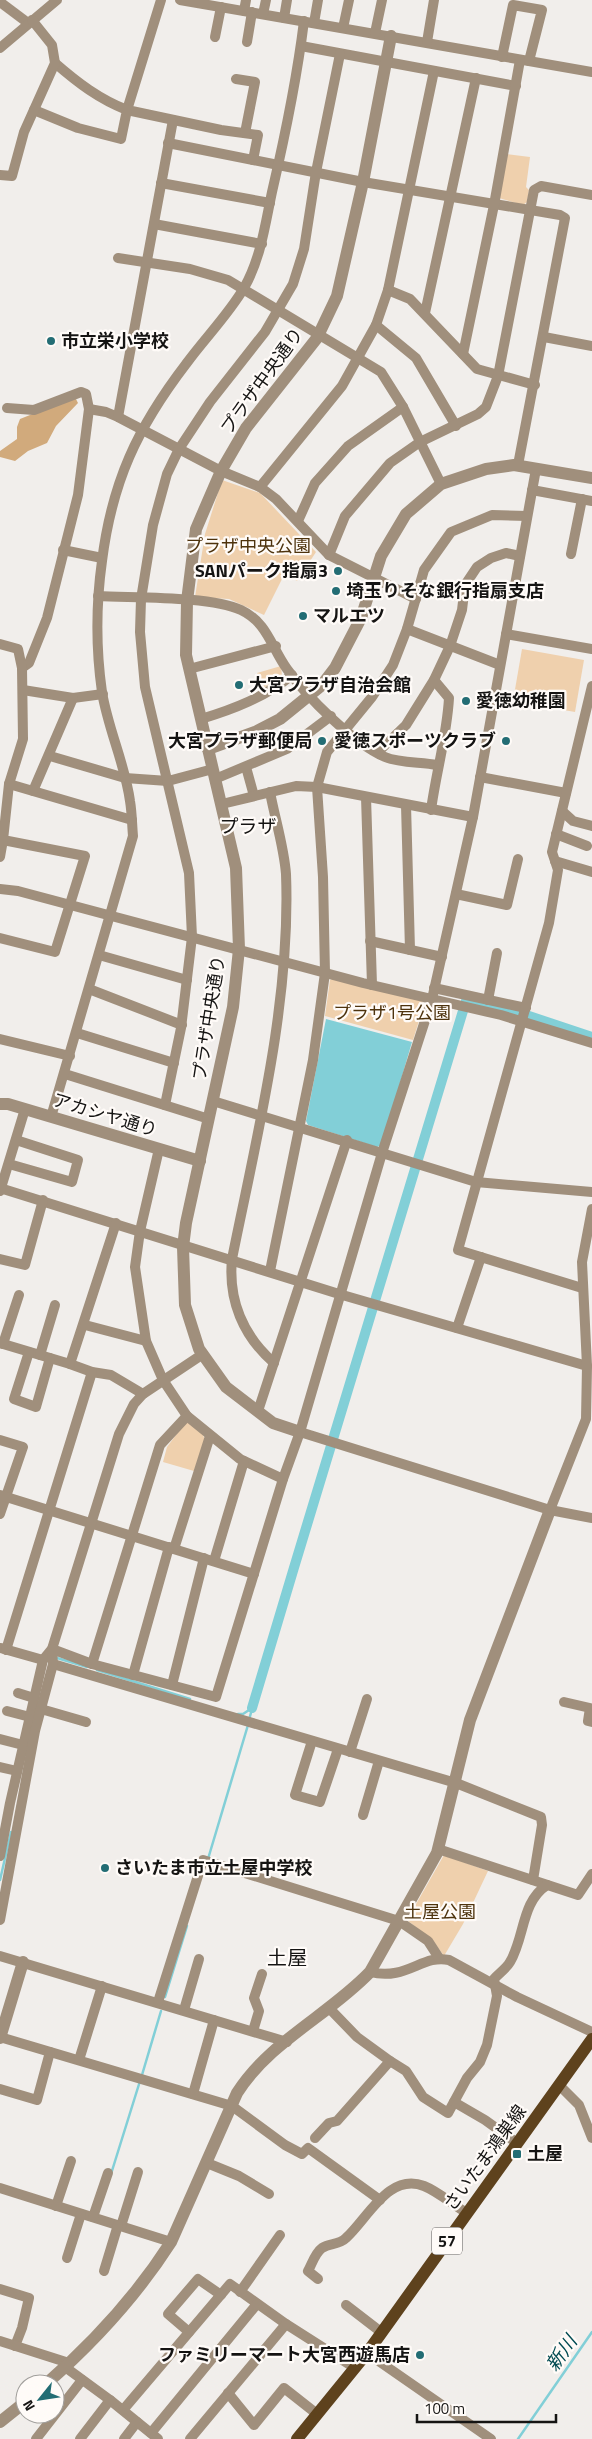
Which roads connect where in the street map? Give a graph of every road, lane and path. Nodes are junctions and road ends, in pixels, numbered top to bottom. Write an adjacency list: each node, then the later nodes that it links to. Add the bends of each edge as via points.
1 (57, 0): 16 (street)
2 (161, 0): 37 (street)
3 (180, 0): 12 (street)
4 (246, 0): 13 (street)
5 (266, 0): 14 (street)
6 (287, 0): 15 (street)
7 (318, 0): 17 (street)
8 (349, 0): 18 (street)
9 (382, 0): 19 (street)
10 (434, 0): 23 (street)
11 (0, 2): 16 (street)
12 (216, 4): 13 (street); 21 (street)
13 (248, 12): 14 (street); 22 (street)
14 (263, 14): 15 (street)
15 (284, 18): 17 (street)
16 (30, 22): 24 (street); 30 (street, via 52,45)
17 (309, 22): 18 (street); 25 (street)
18 (343, 28): 19 (street)
19 (375, 33): 20 (street)
20 (391, 36): 23 (street); 29 (street, プラザ中央通り)
21 (215, 37)
22 (247, 42)
23 (427, 42): 27 (street)
24 (1, 44)
25 (301, 46): 26 (street); 42 (street)
26 (340, 54): 29 (street); 43 (street)
27 (502, 57): 28 (street); 28 (street, via 514,5 542,10)
28 (525, 61): 32 (street); 35 (street)
29 (386, 62): 31 (street); 45 (street, プラザ中央通り)
30 (55, 63): 36 (street); 37 (street, via 105,102)
31 (434, 71): 33 (street); 47 (street)
32 (592, 72)
33 (476, 78): 35 (street); 49 (street)
34 (236, 79): 39 (street, via 255,82)
35 (516, 86): 51 (street)
36 (34, 110): 37 (street, via 78,128 121,139); 44 (street, via 24,132 12,176)
37 (127, 110): 38 (street)
38 (173, 120): 39 (street); 40 (street)
39 (245, 133): 41 (street, via 258,135)
40 (168, 143): 41 (street); 46 (street)
41 (253, 160): 42 (street)
42 (278, 164): 43 (street); 50 (street)
43 (316, 172): 45 (street); 59 (street, via 304,249 293,284)
44 (0, 175)
45 (363, 182): 47 (street); 62 (street, プラザ中央通り, via 337,296)
46 (160, 183): 50 (street); 53 (street)
47 (409, 188): 49 (street); 58 (street)
48 (592, 195): 52 (street, via 541,186 534,190)
49 (450, 196): 51 (street); 60 (street)
50 (270, 203): 54 (street)
51 (494, 205): 52 (street); 65 (street)
52 (530, 210): 63 (street, via 565,218); 67 (street)
53 (154, 224): 54 (street); 56 (street)
54 (262, 244): 57 (street)
55 (118, 258): 56 (street)
56 (146, 263): 57 (street, via 190,269); 72 (street)
57 (244, 288): 59 (street); 74 (street, via 168,387)
58 (388, 290): 60 (street, via 410,299); 61 (street)
59 (278, 309): 62 (street); 76 (street, via 265,332)
60 (425, 313): 65 (street)
61 (376, 325): 66 (street); 73 (street, via 416,358)
62 (318, 334): 66 (street); 79 (street, プラザ中央通り, via 246,428)
63 (544, 336): 64 (street); 68 (street)
64 (592, 346)
65 (463, 354): 67 (street, via 478,369)
66 (358, 358): 69 (street, via 380,372); 82 (street, via 342,386)
67 (498, 376): 68 (street); 73 (street, via 486,407)
68 (534, 385): 77 (street)
69 (403, 407): 75 (street); 86 (street, via 348,446 315,483)
70 (7, 408): 71 (street, via 29,411 81,392 86,394)
71 (89, 409): 72 (street); 87 (street, via 78,495)
72 (118, 417): 74 (street)
73 (456, 426): 75 (street)
74 (142, 428): 76 (street); 91 (street, via 126,460 116,491)
75 (420, 442): 81 (street); 89 (street, via 390,463 360,497 345,516)
76 (179, 448): 79 (street); 94 (street, via 167,474 153,525)
77 (518, 465): 78 (street); 81 (street, via 486,469)
78 (536, 469): 80 (street); 83 (street)
79 (221, 471): 82 (street); 96 (street, プラザ中央通り, via 196,529)
80 (592, 478)
81 (441, 484): 92 (street, via 406,514 381,556)
82 (260, 487): 86 (street)
83 (532, 490): 84 (street); 85 (street)
84 (587, 500): 88 (street)
85 (527, 516): 90 (street); 95 (street, via 492,515 451,532 424,570)
86 (298, 521): 89 (street)
87 (63, 550): 91 (street); 104 (street, via 47,618 29,663)
88 (571, 554)
89 (330, 555): 92 (street)
90 (520, 556): 98 (street); 101 (street, via 506,553 477,567 465,585 462,610)
91 (102, 558): 93 (street)
92 (374, 578): 95 (street); 111 (street, via 360,618 335,668)
93 (98, 596): 94 (street); 110 (street, via 98,662)
94 (141, 599): 96 (street); 125 (street, via 145,687)
95 (416, 599): 97 (street)
96 (187, 601): 100 (street, via 211,602 241,610 261,624); 105 (street, プラザ中央通り, via 186,655)
97 (407, 629): 101 (street); 116 (street, via 393,665)
98 (506, 634): 102 (street); 103 (street)
99 (0, 644): 104 (street, via 18,649)
100 (276, 646): 105 (street); 106 (street)
101 (450, 646): 103 (street); 107 (street)
102 (592, 649)
103 (500, 665): 123 (street)
104 (22, 668): 109 (street)
105 (189, 670): 114 (street, プラザ中央通り)
106 (292, 674): 111 (street); 114 (street, via 259,697)
107 (434, 680): 118 (street, via 406,725); 120 (street, via 449,698)
108 (592, 686): 115 (street)
109 (23, 690): 112 (street); 126 (street, via 23,739)
110 (103, 694): 112 (street); 124 (street)
111 (309, 695): 113 (street); 117 (street, via 280,719)
112 (73, 698): 119 (street)
113 (331, 716): 116 (street); 121 (street, via 287,749)
114 (201, 719): 117 (street, プラザ中央通り)
115 (588, 723): 130 (street)
116 (345, 729): 118 (street); 127 (street, via 328,752)
117 (208, 749): 122 (street, プラザ中央通り)
118 (378, 752): 120 (street, via 386,758)
119 (50, 756): 124 (street); 128 (street)
120 (437, 765): 135 (street)
121 (246, 767): 122 (street); 131 (street)
122 (214, 774): 125 (street); 133 (street, プラザ中央通り)
123 (480, 777): 130 (street); 137 (street)
124 (125, 778): 125 (street); 138 (street)
125 (168, 781): 151 (street, via 189,873)
126 (9, 784): 128 (street); 141 (street)
127 (317, 787): 129 (street, via 296,786); 132 (street); 160 (street)
128 (33, 791): 138 (street)
129 (270, 792): 131 (street); 159 (street, via 286,872)
130 (566, 793): 136 (street)
131 (254, 796): 133 (street)
132 (366, 797): 134 (street); 153 (street)
133 (222, 804): 154 (street, プラザ中央通り, via 236,868)
134 (406, 805): 135 (street); 155 (street)
135 (431, 810): 137 (street)
136 (562, 811): 139 (street, via 573,821); 140 (street)
137 (473, 818): 148 (street, via 469,853)
138 (132, 820): 150 (street, via 133,836)
139 (592, 826)
140 (556, 834): 142 (street); 145 (street, via 552,852)
141 (1, 840): 143 (street); 149 (street, via 85,856)
142 (587, 846)
143 (0, 857)
144 (518, 859): 148 (street, via 508,905)
145 (555, 861): 146 (street); 167 (street, via 558,870 549,922)
146 (592, 872)
147 (0, 889): 149 (street)
148 (456, 894): 158 (street)
149 (68, 905): 150 (street); 152 (street, via 55,952)
150 (110, 916): 151 (street); 157 (street)
151 (192, 937): 154 (street); 161 (street)
152 (0, 938)
153 (370, 941): 155 (street); 162 (street)
154 (239, 949): 159 (street); 176 (street, プラザ中央通り, via 233,1007)
155 (410, 950): 158 (street)
156 (497, 953): 166 (street)
157 (99, 954): 161 (street); 164 (street)
158 (442, 958): 163 (street)
159 (285, 962): 160 (street); 180 (street)
160 (325, 973): 162 (street); 183 (street, via 313,1060)
161 (187, 980): 169 (street)
162 (372, 986): 165 (street)
163 (434, 988): 165 (street); 166 (street)
164 (89, 989): 169 (street); 170 (street)
165 (432, 999): 168 (street); 187 (street)
166 (488, 1000): 167 (street)
167 (526, 1008): 168 (street)
168 (523, 1021): 172 (street); 190 (street)
169 (182, 1025): 174 (street)
170 (77, 1033): 173 (street); 174 (street)
171 (1, 1041): 173 (street)
172 (592, 1042)
173 (70, 1056): 175 (street)
174 (174, 1063): 178 (street)
175 (65, 1074): 178 (street); 181 (street)
176 (213, 1101): 180 (street); 182 (street, プラザ中央通り)
177 (0, 1104): 179 (street, アカシヤ通り)
178 (165, 1105): 182 (street)
179 (25, 1109): 181 (street, アカシヤ通り); 184 (street)
180 (261, 1116): 183 (street); 200 (street)
181 (51, 1117): 186 (street, アカシヤ通り)
182 (209, 1119): 188 (street, プラザ中央通り)
183 (298, 1127): 185 (street); 201 (street)
184 (16, 1140): 189 (street); 189 (street, via 78,1160 72,1182)
185 (347, 1140): 187 (street); 202 (street)
186 (159, 1149): 188 (street, アカシヤ通り); 196 (street)
187 (382, 1153): 190 (street); 204 (street)
188 (200, 1161): 197 (street, プラザ中央通り)
189 (9, 1164): 191 (street)
190 (476, 1182): 192 (street); 198 (street, via 458,1250)
191 (0, 1189): 193 (street)
192 (592, 1192)
193 (43, 1200): 195 (street); 199 (street, via 25,1265)
194 (592, 1209): 203 (street, via 582,1262)
195 (116, 1223): 196 (street); 207 (street)
196 (140, 1231): 197 (street); 210 (street, via 135,1267)
197 (183, 1247): 200 (street); 213 (street, プラザ中央通り, via 185,1306)
198 (481, 1257): 203 (street); 209 (street)
199 (0, 1259)
200 (232, 1259): 201 (street); 215 (street, via 230,1278 245,1328 257,1348)
201 (270, 1271): 202 (street)
202 (302, 1281): 204 (street); 215 (street)
203 (582, 1288): 208 (street)
204 (339, 1294): 209 (street); 223 (street)
205 (19, 1295): 211 (street)
206 (55, 1305): 214 (street)
207 (85, 1324): 210 (street); 216 (street)
208 (589, 1326): 217 (street)
209 (457, 1328): 217 (street)
210 (146, 1342): 219 (street)
211 (2, 1344): 212 (street)
212 (29, 1352): 214 (street); 214 (street, via 14,1399 36,1407)
213 (203, 1354): 219 (street); 221 (street, プラザ中央通り, via 226,1386)
214 (45, 1357): 216 (street)
215 (274, 1363): 221 (street)
216 (70, 1364): 218 (street)
217 (587, 1366): 230 (street, via 586,1418)
218 (92, 1372): 220 (street, via 111,1375); 229 (street)
219 (163, 1380): 220 (street); 222 (street)
220 (142, 1394): 233 (street, via 119,1434)
221 (258, 1411): 223 (street, プラザ中央通り, via 273,1423)
222 (187, 1416): 224 (street); 234 (street, via 160,1445)
223 (300, 1432): 227 (street); 230 (street)
224 (210, 1436): 226 (street); 235 (street)
225 (0, 1440): 228 (street, via 24,1447)
226 (244, 1461): 227 (street); 236 (street)
227 (283, 1479): 237 (street)
228 (3, 1496): 229 (street); 231 (street)
229 (50, 1510): 233 (street); 238 (street)
230 (550, 1510): 232 (street); 261 (street, via 470,1720)
231 (0, 1514)
232 (592, 1518)
233 (90, 1522): 234 (street); 239 (street)
234 (131, 1535): 235 (street); 241 (street)
235 (171, 1548): 236 (street); 242 (street)
236 (209, 1560): 237 (street); 243 (street)
237 (254, 1574): 243 (street, via 216,1697)
238 (3, 1649): 240 (street)
239 (52, 1650): 240 (street); 241 (street)
240 (48, 1662): 245 (street); 248 (street); 254 (street)
241 (92, 1664): 242 (street)
242 (133, 1675): 243 (street)
243 (172, 1685)
244 (18, 1693): 245 (street)
245 (34, 1698): 250 (street)
246 (367, 1700): 257 (street)
247 (564, 1702): 252 (street, via 590,1708 588,1721)
248 (41, 1709): 251 (street); 269 (street)
249 (7, 1711): 250 (street)
250 (30, 1717): 255 (street)
251 (86, 1722)
252 (592, 1722)
253 (0, 1739): 255 (street)
254 (312, 1741): 256 (street); 256 (street, via 295,1795 304,1798 320,1802)
255 (23, 1745): 260 (street)
256 (338, 1748): 257 (street)
257 (350, 1752): 258 (street)
258 (379, 1761): 261 (street); 263 (street)
259 (0, 1766): 260 (street)
260 (17, 1771): 262 (street)
261 (456, 1783): 264 (street); 267 (street, via 541,1817)
262 (5, 1802): 265 (street)
263 (363, 1815)
264 (438, 1849): 267 (street); 270 (street)
265 (0, 1856)
266 (592, 1874): 268 (street, via 578,1895)
267 (533, 1880): 268 (street)
268 (547, 1885): 277 (street, via 528,1909 511,1961)
269 (0, 1920)
270 (399, 1922): 272 (street, via 428,1941); 275 (street); 279 (street, via 208,1862)
271 (0, 1956): 274 (street)
272 (439, 1958): 275 (street, via 400,1973); 277 (street, via 468,1968)
273 (200, 1959): 281 (street)
274 (24, 1962): 278 (street); 285 (street)
275 (370, 1972): 280 (street)
276 (262, 1974): 283 (street, via 254,1998 259,2011)
277 (493, 1983): 284 (street, via 558,2018); 294 (street, via 497,1996 487,2045)
278 (102, 1986): 279 (street); 289 (street)
279 (158, 2002): 281 (street)
280 (329, 2008): 287 (street); 290 (street, via 357,2038)
281 (184, 2010): 282 (street)
282 (214, 2020): 283 (street); 293 (street)
283 (253, 2031): 287 (street)
284 (592, 2032)
285 (0, 2037): 288 (street)
286 (592, 2039): 291 (main road, さいたま鴻巣線 / 57)
287 (287, 2042): 295 (street, via 253,2072)
288 (50, 2052): 289 (street); 292 (street, via 37,2100)
289 (79, 2060): 293 (street)
290 (390, 2061): 294 (street, via 406,2071 423,2097 448,2113); 296 (street, via 337,2121 329,2123)
291 (559, 2085): 297 (street, via 579,2106); 298 (main road, さいたま鴻巣線 / 57)
292 (0, 2089)
293 (193, 2094): 295 (street)
294 (454, 2102): 298 (street)
295 (232, 2106): 300 (street); 305 (street, via 285,2145 302,2154 308,2148)
296 (315, 2138)
297 (592, 2138)
298 (517, 2143): 307 (main road, さいたま鴻巣線 / 57)
299 (71, 2161): 306 (street)
300 (207, 2163): 304 (street, via 239,2176); 312 (street)
301 (138, 2172): 310 (street)
302 (108, 2173): 309 (street)
303 (0, 2188): 306 (street)
304 (269, 2194)
305 (380, 2200): 307 (street, via 394,2188 415,2183); 315 (street, via 340,2244 323,2248 314,2259 308,2271)
306 (56, 2206): 308 (street)
307 (467, 2213): 323 (main road, さいたま鴻巣線 / 57)
308 (81, 2214): 309 (street); 313 (street)
309 (93, 2217): 310 (street)
310 (119, 2226): 312 (street); 314 (street)
311 (280, 2236): 317 (street)
312 (171, 2242): 327 (street, via 94,2340)
313 (67, 2258)
314 (104, 2271)
315 (318, 2279)
316 (0, 2289): 325 (street, via 29,2298)
317 (240, 2292): 318 (street, via 230,2284); 319 (street)
318 (221, 2295): 322 (street); 322 (street, via 198,2279 168,2314)
319 (257, 2304): 321 (street); 339 (street)
320 (346, 2305): 323 (street)
321 (286, 2324): 328 (street); 331 (street)
322 (189, 2332): 334 (street)
323 (381, 2332): 326 (main road, さいたま鴻巣線 / 57)
324 (0, 2341): 325 (street)
325 (15, 2346): 327 (street)
326 (367, 2353): 328 (main road, さいたま鴻巣線 / 57); 345 (street)
327 (67, 2365): 329 (street); 330 (street)
328 (355, 2368): 335 (main road, さいたま鴻巣線 / 57)
329 (57, 2374)
330 (82, 2380): 332 (street); 340 (street)
331 (228, 2393): 335 (street, via 254,2425 284,2388); 343 (street)
332 (110, 2400): 334 (street); 338 (street)
333 (15, 2410): 336 (street)
334 (123, 2410): 337 (street)
335 (318, 2414): 344 (main road, さいたま鴻巣線 / 57)
336 (0, 2422)
337 (136, 2422): 339 (street); 342 (street)
338 (83, 2435): 341 (street)
339 (154, 2436)
340 (36, 2439)
341 (95, 2439)
342 (124, 2439)
343 (190, 2439)
344 (297, 2439)
345 (491, 2439)

